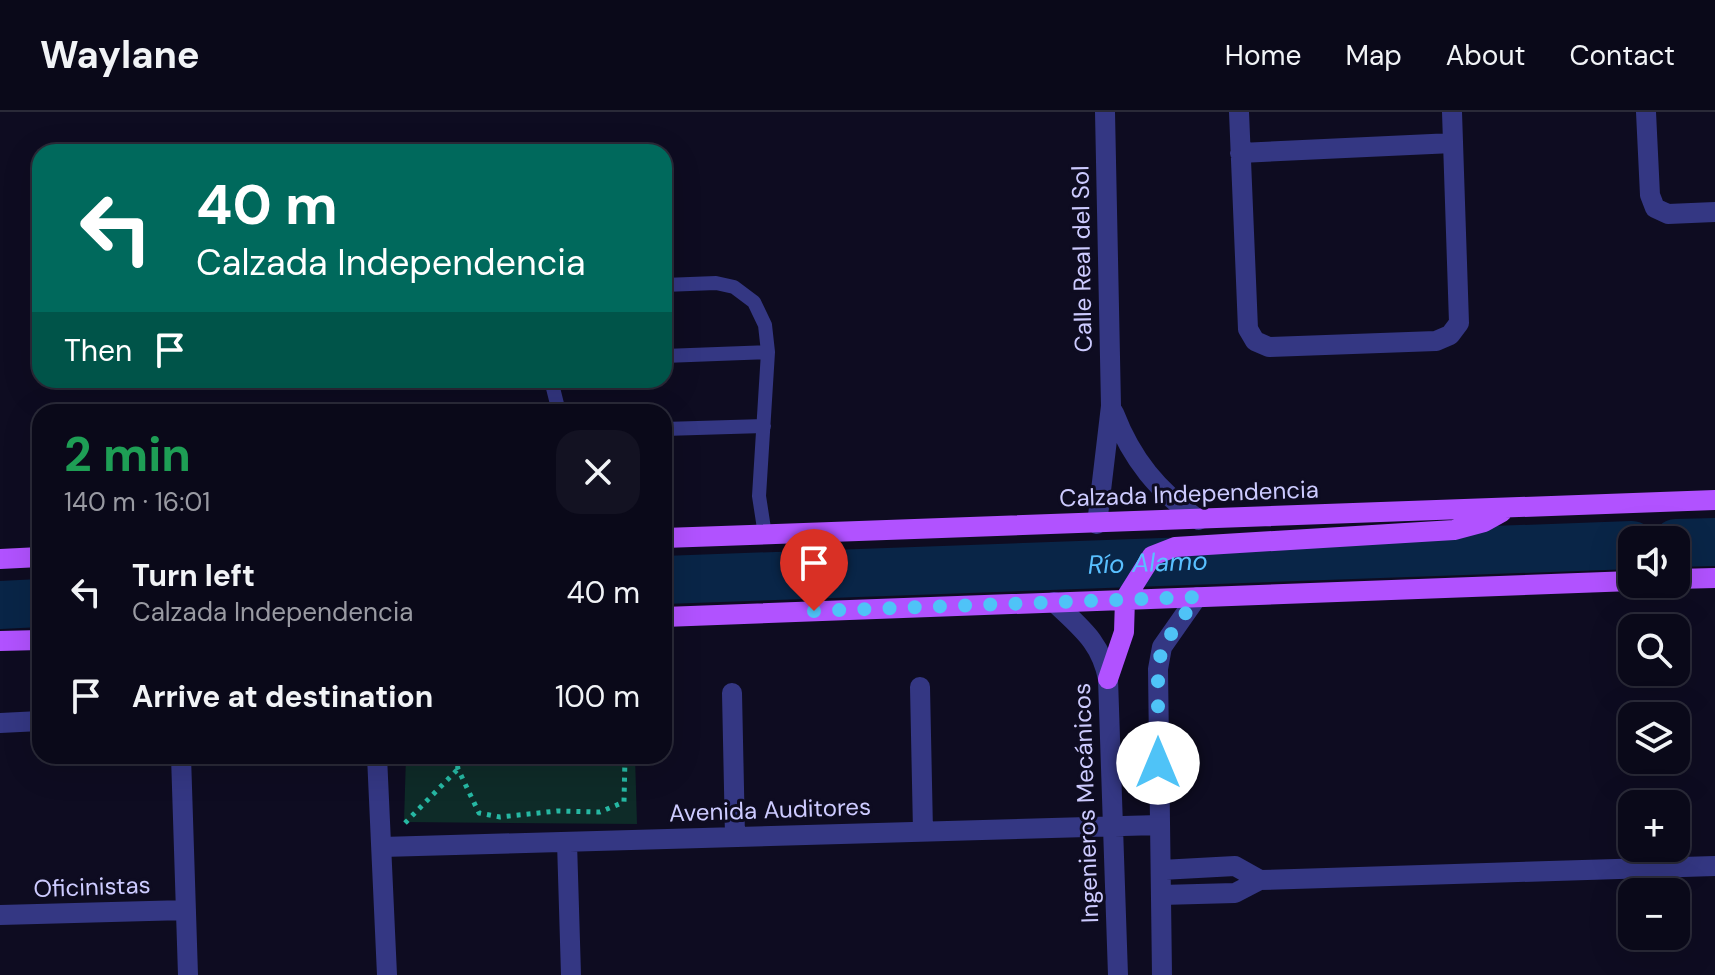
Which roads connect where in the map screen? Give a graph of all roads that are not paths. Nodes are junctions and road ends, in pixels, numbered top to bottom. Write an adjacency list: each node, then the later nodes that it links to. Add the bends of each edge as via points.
1 (1105, 112): 11 (street, Calle Real del Sol)
2 (1239, 112): 6 (street)
3 (1452, 112): 5 (street)
4 (1646, 112): 7 (street, via 1655,208 1668,214)
5 (1453, 143): 6 (street); 6 (street, via 1459,323 1436,341 1269,347 1255,341 1248,329)
6 (1240, 153)
7 (1715, 212)
8 (672, 285): 9 (lane, via 734,287 754,302 765,325)
9 (768, 352): 10 (lane); 12 (lane)
10 (672, 356)
11 (1111, 406): 16 (street, Calle Real del Sol, via 1144,471); 17 (street, Calle Real del Sol)
12 (764, 426): 13 (lane); 18 (lane, via 759,496)
13 (672, 429)
14 (1715, 500): 15 (main road, Calzada Independencia)
15 (1509, 508): 16 (main road, Calzada Independencia); 26 (main road, via 1454,530 1175,547 1152,556)
16 (1199, 520): 17 (main road, Calzada Independencia)
17 (1097, 524): 18 (main road, Calzada Independencia)
18 (765, 535): 19 (main road, Calzada Independencia)
19 (672, 538)
20 (32, 557): 21 (main road)
21 (0, 559)
22 (1715, 578): 23 (main road)
23 (1690, 579)
24 (1618, 582): 25 (main road)
25 (1197, 597): 26 (main road); 38 (street, via 1162,647 1158,669)
26 (1125, 599): 27 (main road); 31 (main road, via 1124,632)
27 (1054, 602): 28 (main road); 31 (street, Ingenieros Mecánicos, via 1092,638)
28 (672, 617)
29 (32, 640): 30 (main road)
30 (0, 641)
31 (1108, 679): 39 (street, Ingenieros Mecánicos)
32 (920, 687): 40 (street)
33 (732, 693): 41 (street)
34 (32, 721): 35 (street)
35 (0, 723)
36 (181, 764): 48 (street)
37 (377, 764): 43 (street)
38 (1159, 825): 39 (street, Avenida Auditores); 45 (street)
39 (1114, 826): 40 (street, Avenida Auditores); 53 (street, Ingenieros Mecánicos)
40 (923, 831): 41 (street, Avenida Auditores)
41 (735, 836): 42 (street, Avenida Auditores)
42 (567, 842): 43 (street, Avenida Auditores); 52 (street)
43 (382, 847): 51 (street)
44 (1715, 866): 46 (street)
45 (1161, 870): 46 (street, via 1235,866); 47 (street)
46 (1260, 880): 47 (street, via 1235,893)
47 (1161, 895): 54 (street)
48 (186, 910): 49 (street, Oficinistas); 50 (street)
49 (0, 915)
50 (188, 975)
51 (387, 975)
52 (571, 975)
53 (1118, 975)
54 (1162, 975)

